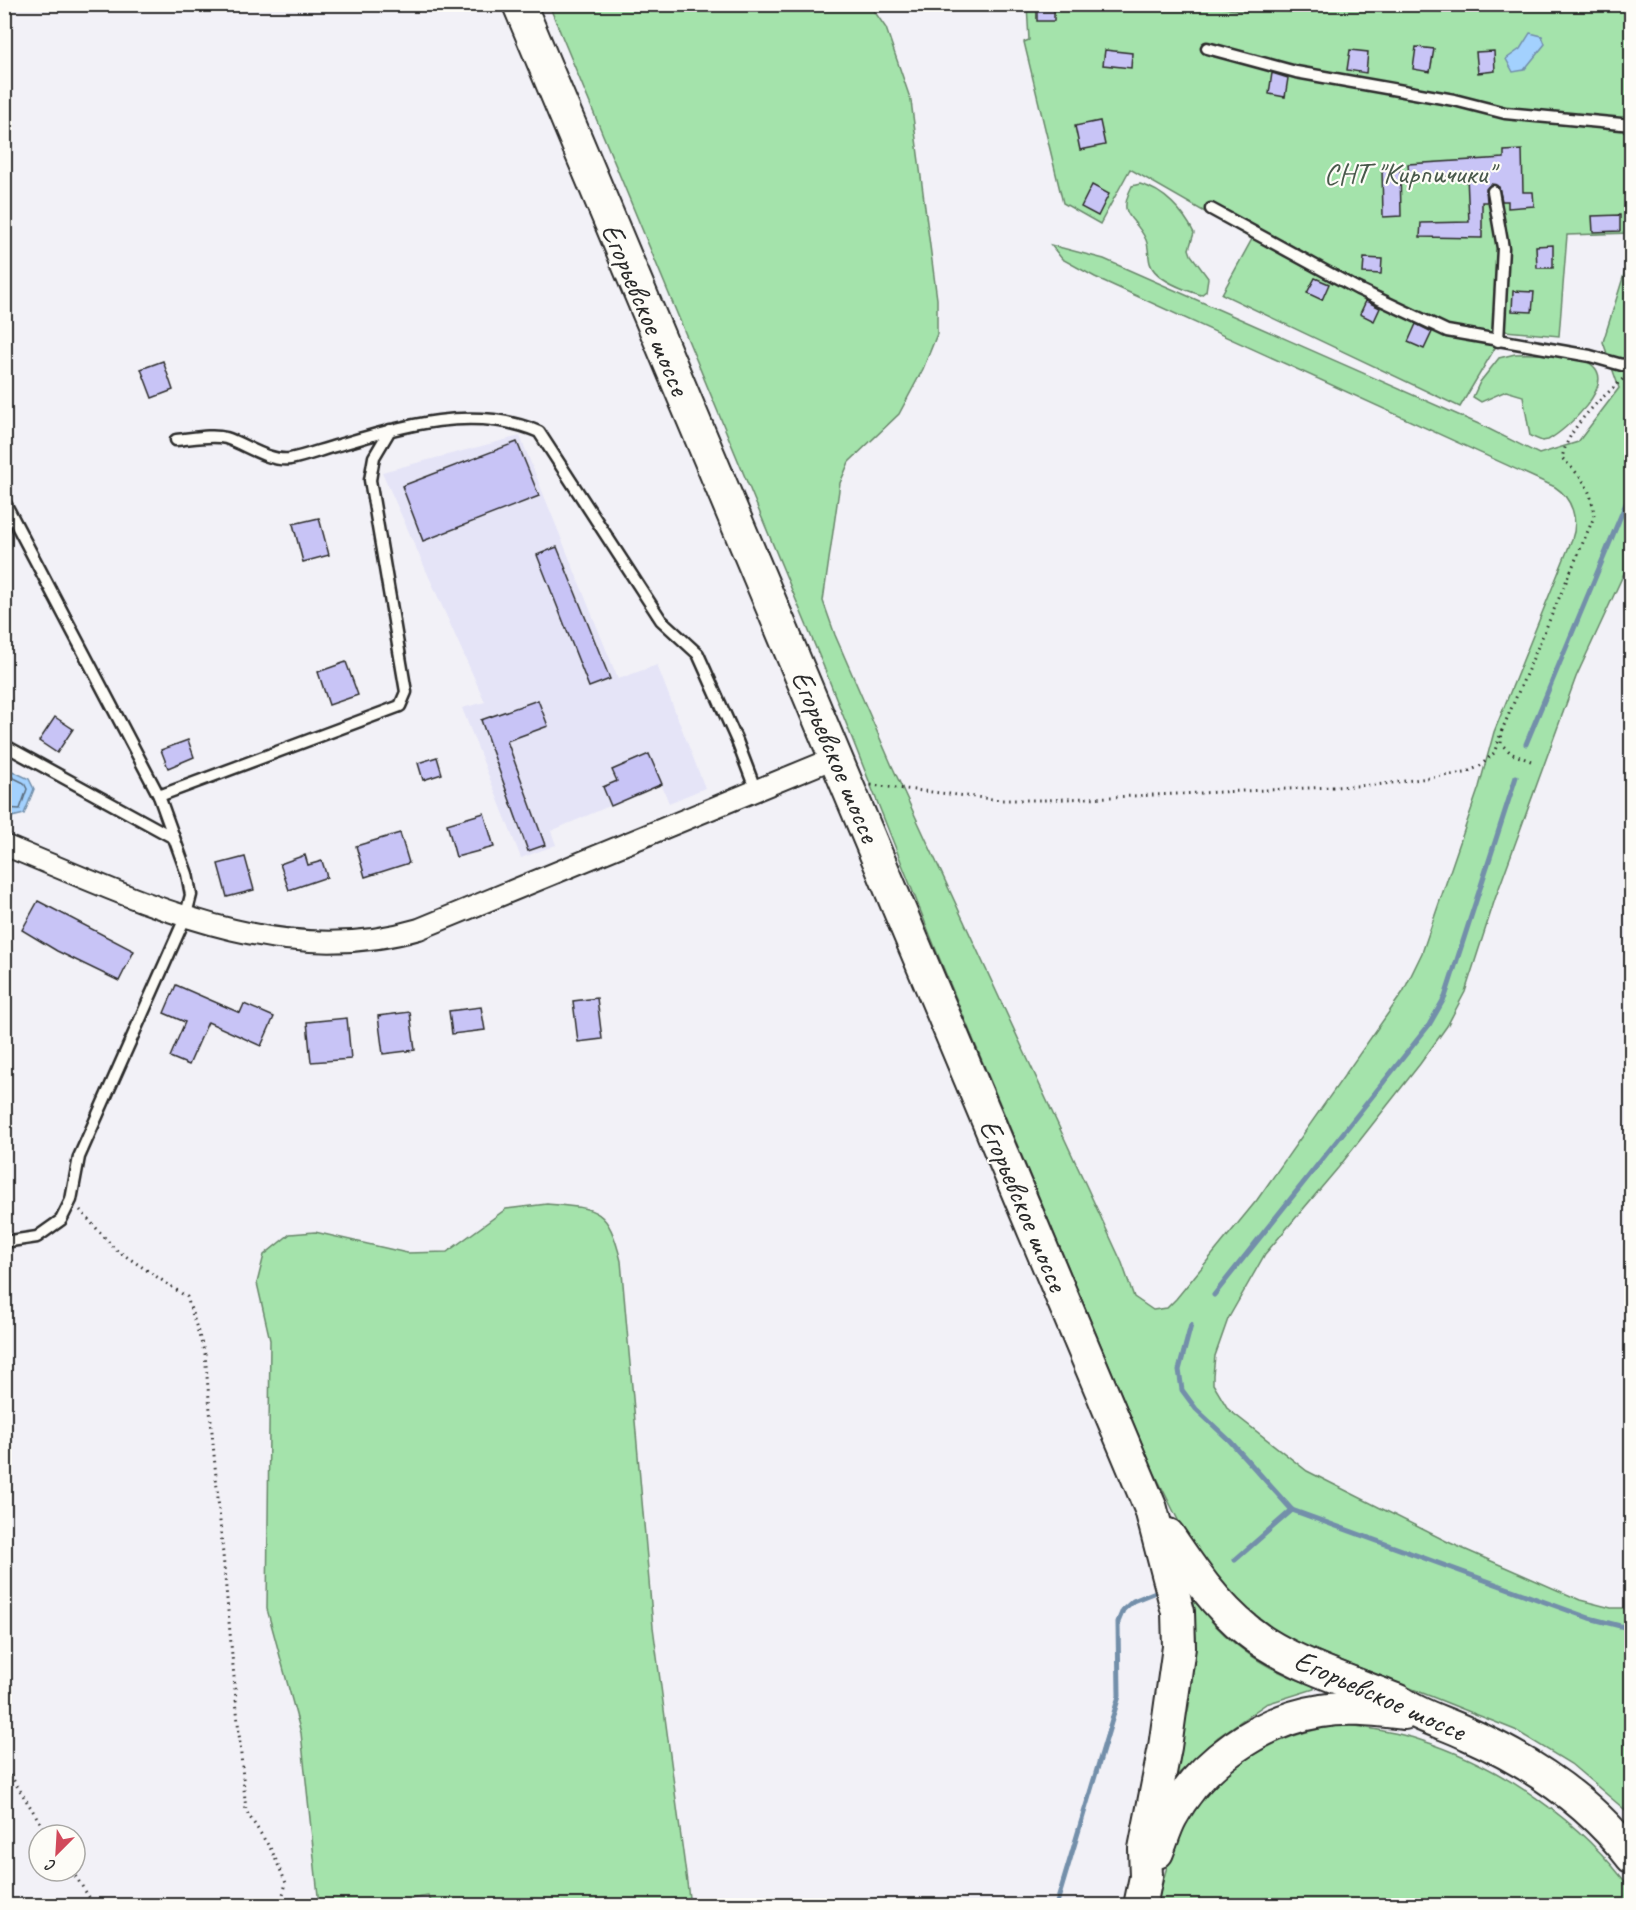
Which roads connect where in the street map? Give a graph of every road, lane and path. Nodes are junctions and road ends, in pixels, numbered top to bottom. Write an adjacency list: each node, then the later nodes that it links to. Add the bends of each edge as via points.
1 (519, 4): 15 (main road, Егорьевское шоссе)
2 (1207, 48): 3 (lane, via 1296,72 1454,100 1504,113)
3 (1632, 124)
4 (1493, 191): 6 (lane, via 1503,248)
5 (1210, 209): 6 (lane, via 1358,289 1447,331)
6 (1498, 341): 7 (lane, via 1622,365)
7 (1632, 363)
8 (1632, 371): 12 (path, via 1602,398 1565,444 1562,458 1586,483 1593,497 1594,517)
9 (390, 430): 10 (lane, via 288,459 223,437); 16 (lane, via 440,420 501,421 539,432 661,620 698,654); 17 (lane, via 374,457 370,480 406,692 400,706)
10 (176, 440)
11 (4, 501): 17 (lane)
12 (1502, 730): 14 (path, via 1502,744 1512,754); 15 (path, via 1494,753 1465,773 1376,785 1023,800)
13 (4, 745): 18 (lane)
14 (1531, 761)
15 (842, 770): 16 (street); 23 (main road, Егорьевское шоссе)
16 (756, 791): 20 (street, via 386,939 335,943 236,932)
17 (159, 796): 18 (lane)
18 (174, 838): 20 (lane, via 191,895)
19 (4, 845): 20 (street)
20 (185, 918): 21 (lane, via 79,1157)
21 (71, 1200): 22 (lane, via 61,1220 37,1237); 32 (path, via 116,1249 187,1297 205,1354 246,1810 272,1851 286,1883)
22 (4, 1242)
23 (1151, 1509): 24 (main road, Егорьевское шоссе, via 1187,1564 1249,1632 1275,1649 1398,1701); 30 (main road, Егорьевское шоссе, via 1178,1612 1179,1647 1166,1747 1145,1849)
24 (1416, 1714): 27 (main road, Егорьевское шоссе, via 1468,1733 1508,1754 1573,1797); 30 (main road, via 1356,1709 1321,1711 1287,1720 1232,1749 1189,1791 1171,1817)
25 (4, 1765): 26 (path)
26 (40, 1823)
27 (1621, 1836): 28 (main road, Егорьевское шоссе)
28 (1632, 1857)
29 (80, 1883): 31 (path)
30 (1143, 1891)
31 (95, 1905)
32 (280, 1905)

